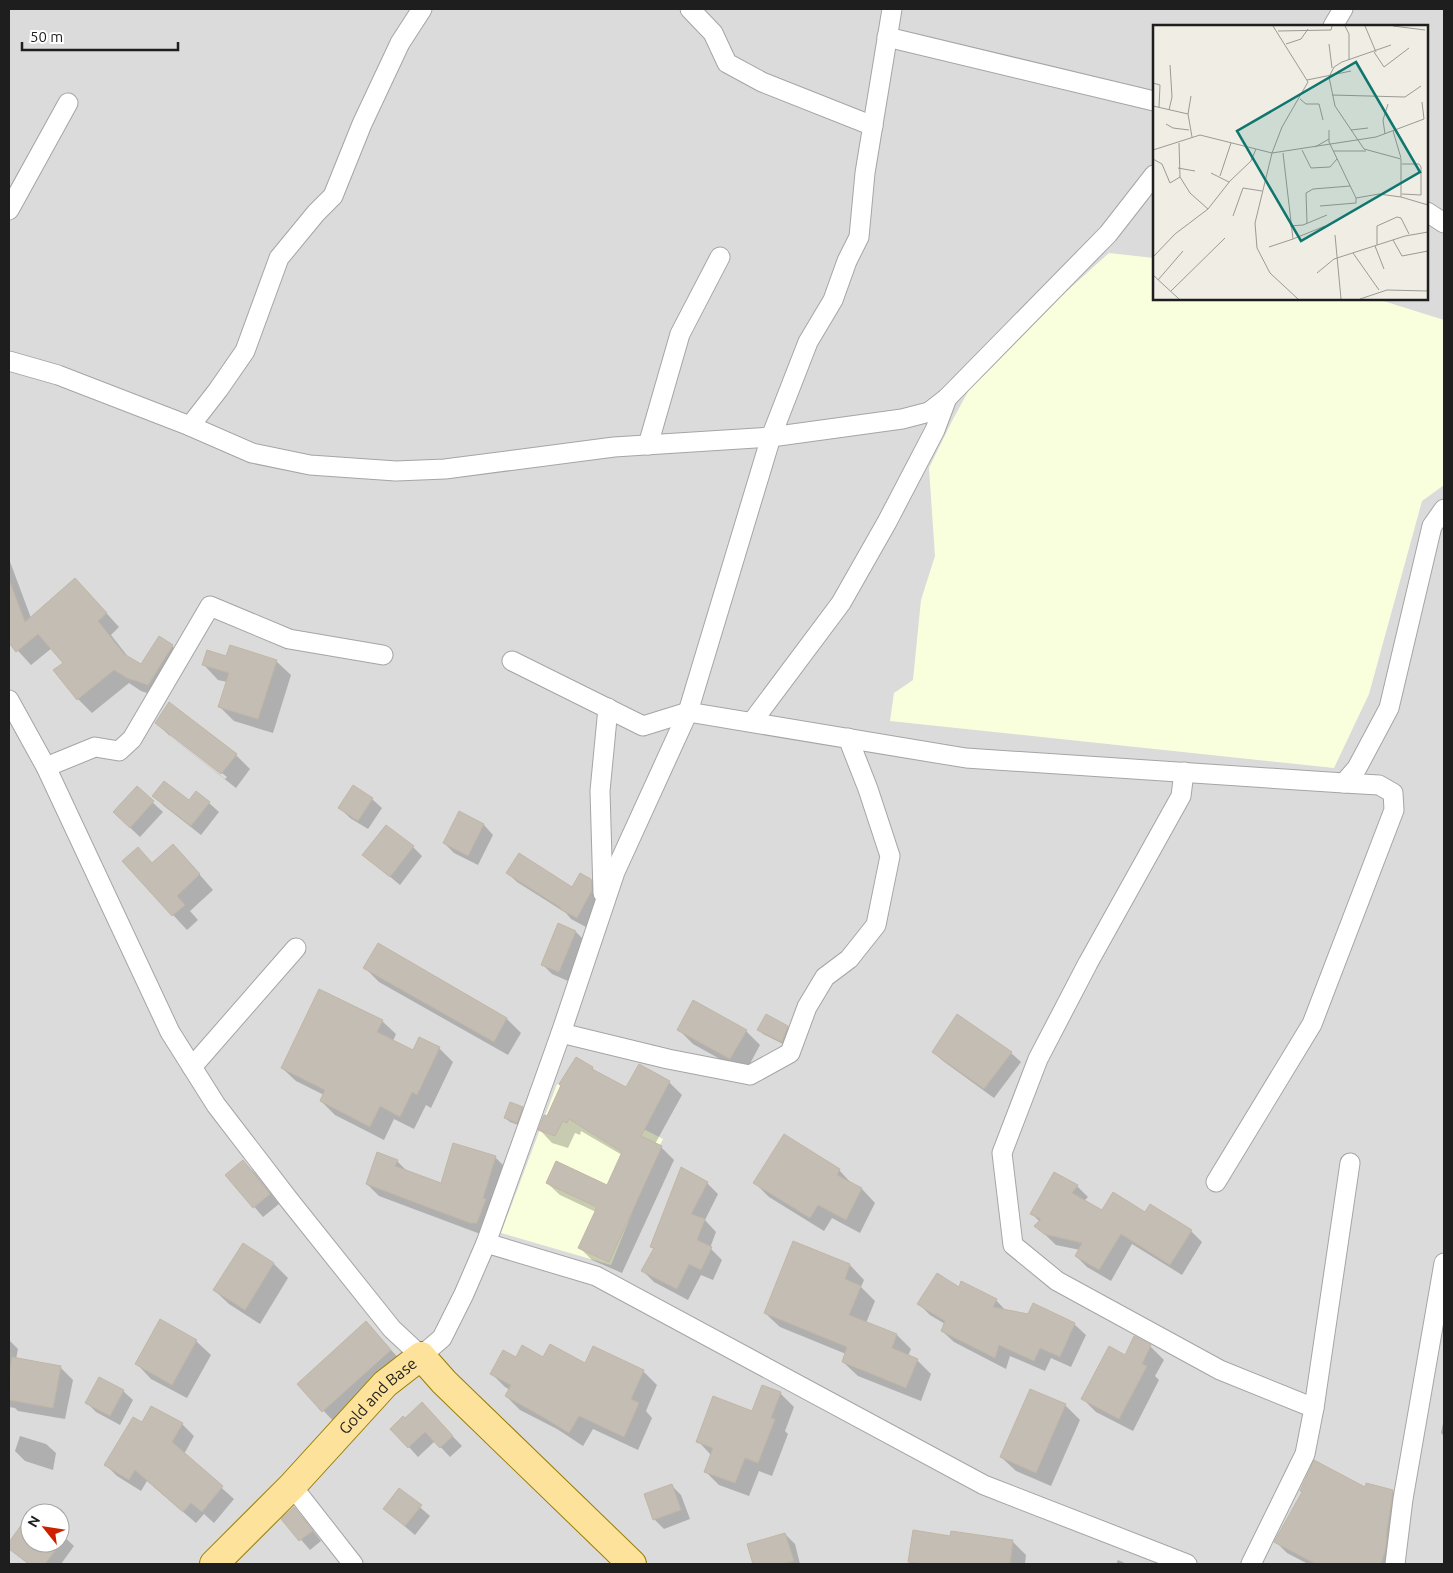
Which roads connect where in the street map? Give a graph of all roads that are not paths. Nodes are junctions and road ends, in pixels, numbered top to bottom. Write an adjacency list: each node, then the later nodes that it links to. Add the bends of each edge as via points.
1 (422, 9): 17 (street, via 400,43 333,196 279,258 245,351)
2 (690, 9): 9 (street, via 713,32 727,63 762,82)
3 (892, 9): 6 (street)
4 (1343, 9): 5 (street)
5 (1334, 25)
6 (887, 37): 7 (street); 9 (street)
7 (1153, 101)
8 (68, 104): 11 (street)
9 (873, 126): 18 (street, via 859,237 833,300 808,342)
10 (1153, 176): 16 (street, via 1108,234)
11 (9, 210)
12 (1428, 213): 13 (street)
13 (1444, 223)
14 (720, 257): 19 (street, via 680,334)
15 (9, 361): 17 (street)
16 (947, 398): 18 (street, via 929,412 902,419); 26 (street, via 935,430 841,603)
17 (190, 426): 19 (street, via 252,453 310,466 396,471 444,469)
18 (771, 438): 19 (street); 25 (street)
19 (648, 445)
20 (1444, 509): 30 (street, via 1432,526 1389,708 1357,768)
21 (383, 655): 28 (street, via 289,639 210,606 132,740 119,750 95,748)
22 (512, 661): 24 (street)
23 (9, 700): 28 (street)
24 (608, 708): 25 (street, via 643,726); 31 (street, via 600,791)
25 (688, 712): 26 (street); 31 (street, via 615,872)
26 (752, 722): 27 (street)
27 (848, 738): 29 (street, via 966,758); 33 (street, via 890,856 876,925 849,959 825,978 806,1007 790,1053 750,1075)
28 (46, 767): 34 (street, via 170,1032)
29 (1184, 772): 30 (street); 40 (street, via 1181,796 1038,1059 1002,1153 1013,1245 1057,1281 1220,1370)
30 (1344, 783): 36 (street, via 1379,785 1393,793 1394,810 1312,1024)
31 (604, 904): 33 (street)
32 (296, 948): 34 (street)
33 (561, 1033): 37 (street)
34 (192, 1067): 39 (street, via 216,1105 295,1208 392,1329)
35 (1350, 1163): 40 (street)
36 (1216, 1182)
37 (486, 1242): 39 (street, via 442,1338); 45 (street, via 596,1276 984,1485)
38 (1444, 1263): 47 (street, via 1403,1499)
39 (421, 1356): 41 (main road, Gold and Base, via 385,1384); 44 (main road, Gold and Base)
40 (1314, 1408): 46 (street, via 1305,1454)
41 (292, 1486): 42 (main road, Gold and Base); 43 (street)
42 (214, 1564)
43 (353, 1564)
44 (632, 1564)
45 (1187, 1564)
46 (1251, 1564)
47 (1396, 1564)

